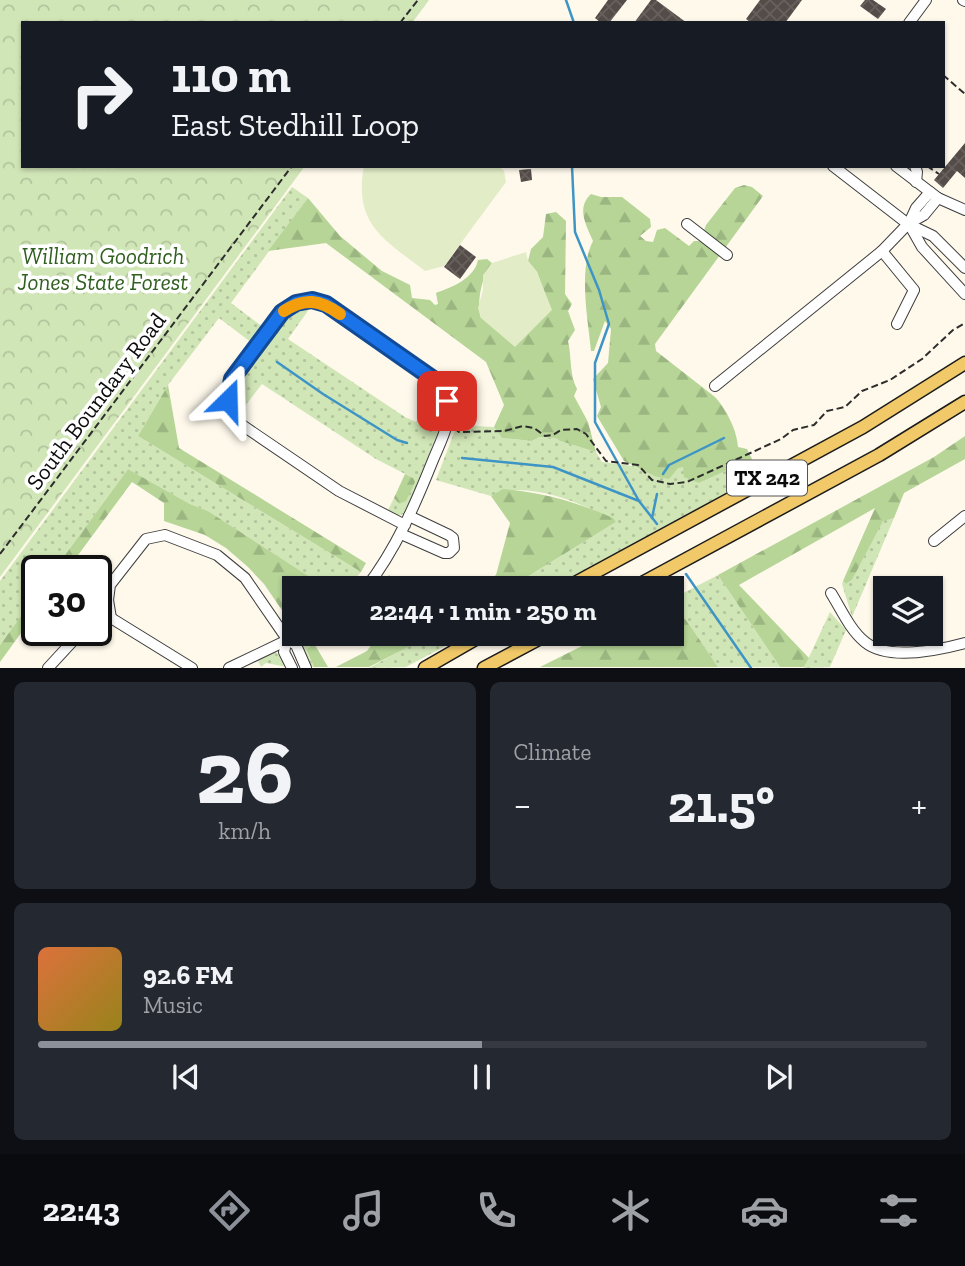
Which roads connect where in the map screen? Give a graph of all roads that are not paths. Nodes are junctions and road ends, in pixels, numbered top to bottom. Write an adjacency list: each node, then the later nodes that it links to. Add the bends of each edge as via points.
1 (926, 0): 2 (street)
2 (910, 21)
3 (836, 168): 10 (street)
4 (899, 168): 6 (street)
5 (916, 168): 6 (street)
6 (916, 181): 7 (street)
7 (934, 195): 8 (street); 10 (street, via 916,208)
8 (965, 210)
9 (687, 224): 12 (street)
10 (908, 224): 11 (street); 13 (street, via 933,236); 14 (street, via 922,247)
11 (882, 251): 15 (street, via 914,290); 17 (street)
12 (727, 255)
13 (965, 268)
14 (965, 294)
15 (897, 324)
16 (965, 363): 23 (main road, TX 242, via 863,427)
17 (715, 386)
18 (965, 402): 24 (main road, TX 242, via 879,455)
19 (965, 516): 21 (street)
20 (405, 525): 20 (street, via 339,491 242,425 232,413 228,400 232,379 282,312 296,303 312,300 326,304 439,383 447,401 447,424); 22 (street)
21 (934, 541)
22 (373, 576)
23 (588, 576)
24 (655, 576)
25 (112, 582): 28 (street, via 146,539 164,535 217,555 245,578)
26 (831, 593): 30 (street, via 864,642 882,652 933,650)
27 (112, 619): 37 (street)
28 (282, 632)
29 (282, 641): 38 (street)
30 (965, 643)
31 (68, 646): 36 (street)
32 (285, 646): 39 (street)
33 (296, 646): 40 (street)
34 (463, 646): 41 (main road)
35 (525, 646): 42 (main road)
36 (48, 667)
37 (192, 667)
38 (229, 667)
39 (292, 667)
40 (306, 667)
41 (425, 667)
42 (484, 667)

